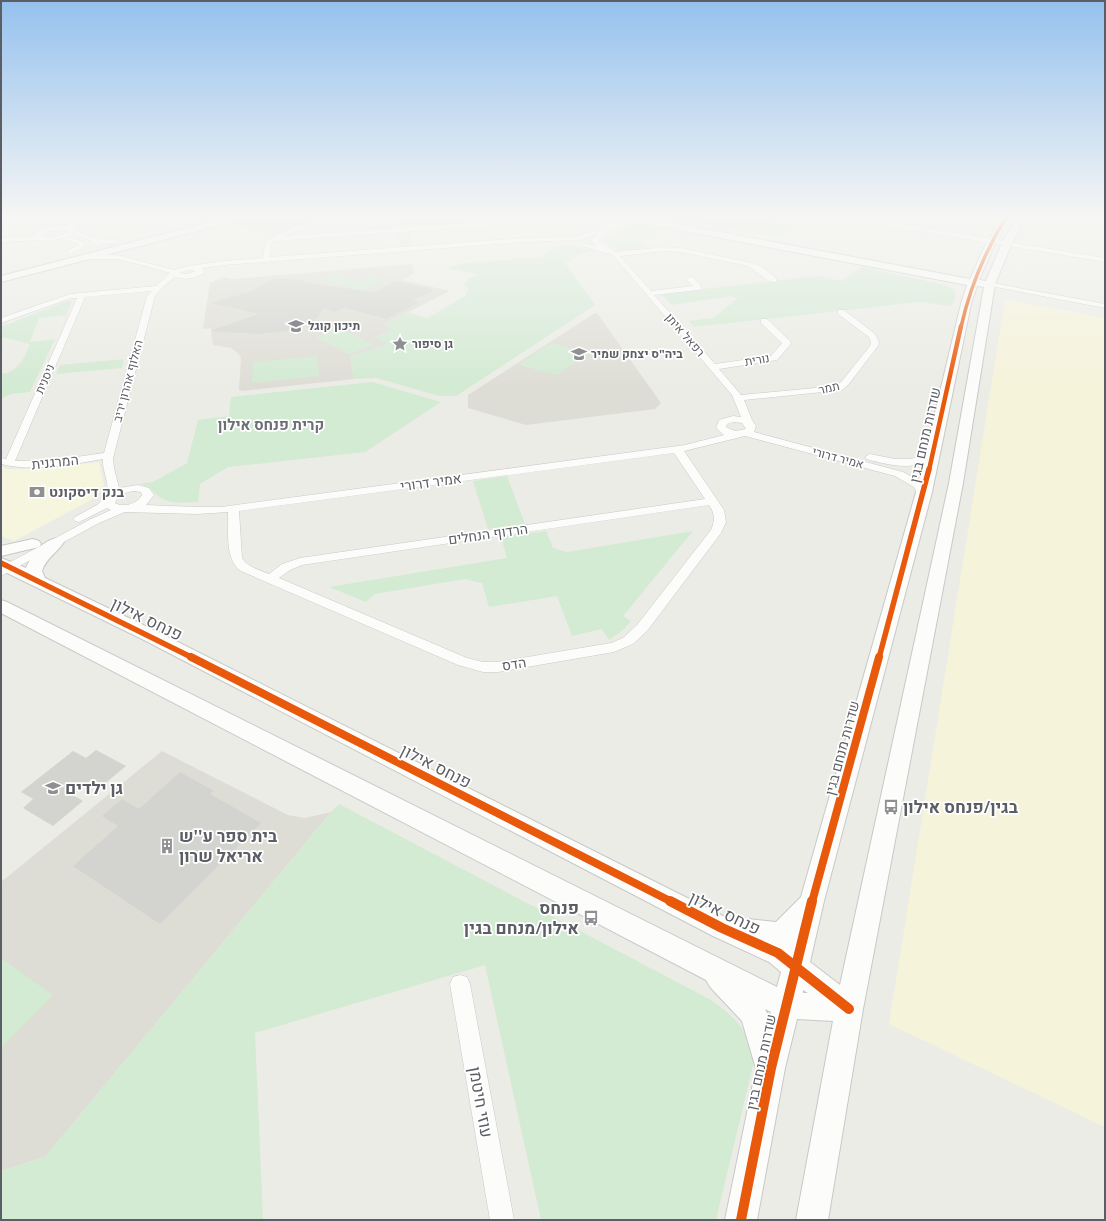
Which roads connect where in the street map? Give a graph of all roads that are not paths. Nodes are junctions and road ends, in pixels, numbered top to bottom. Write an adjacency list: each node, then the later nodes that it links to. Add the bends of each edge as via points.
1 (21, 273): 11 (street)
2 (174, 273): 10 (street); 15 (street, האלוף אהרון יריב)
3 (200, 273): 10 (street)
4 (632, 273): 16 (street, רפאל איתן)
5 (764, 273): 13 (street)
6 (919, 273): 14 (street)
7 (926, 273): 14 (street)
8 (980, 273): 14 (street)
9 (985, 273): 14 (street)
10 (185, 277): 15 (street, via 169,281)
11 (1, 279)
12 (690, 279): 16 (street, via 698,288)
13 (773, 280)
14 (977, 283): 18 (street); 27 (street, שדרות מנחם בגין); 52 (street, via 956,483)
15 (157, 288): 17 (street); 28 (street, האלוף אהרון יריב, via 151,296)
16 (649, 293): 22 (street, רפאל איתן)
17 (82, 294): 20 (street, via 57,300); 29 (street, ניסנית)
18 (1105, 306)
19 (841, 312): 23 (street, תמר, via 875,342 844,384 829,390)
20 (1, 321)
21 (764, 321): 22 (street, נורית, via 787,343 774,358)
22 (713, 366): 23 (street, רפאל איתן)
23 (739, 398): 24 (street, via 734,412); 25 (street, רפאל איתן)
24 (724, 423): 25 (street, via 738,419); 25 (street, via 724,431); 26 (street, אמיר דרורי, via 708,438)
25 (745, 429): 26 (street, אמיר דרורי, via 705,444); 27 (street, אמיר דרורי, via 886,461 920,461 928,458); 33 (street, אמיר דרורי, via 899,474 917,485)
26 (682, 448): 35 (street, הדס); 36 (street, אמיר דרורי)
27 (934, 451): 33 (street, שדרות מנחם בגין)
28 (109, 455): 29 (street, המרגנית, via 37,465); 30 (street, האלוף אהרון יריב)
29 (5, 462)
30 (111, 477): 31 (street, via 120,484); 34 (street, האלוף אהרון יריב, via 114,487)
31 (135, 488): 32 (street, אמיר דרורי, via 145,490); 34 (street, via 123,490)
32 (148, 494): 37 (street, via 142,503); 38 (street, אמיר דרורי, via 159,503)
33 (923, 495): 46 (street, שדרות מנחם בגין)
34 (111, 498): 37 (street, via 109,504 112,507); 40 (street, via 94,511)
35 (712, 501): 43 (street, הרדוף הנחלים, via 300,562 286,567); 43 (street, הדס, via 720,515 718,528 634,636 614,647 524,663 483,667 463,662)
36 (234, 508): 38 (street, אמיר דרורי, via 205,511); 43 (street, הדס, via 237,560 245,568)
37 (123, 509): 38 (street, אמיר דרורי); 39 (street)
38 (176, 509)
39 (56, 542): 42 (street); 44 (street, via 38,560 33,571)
40 (33, 544): 41 (street); 42 (street)
41 (1, 551)
42 (3, 566): 44 (street, פנחס אילון)
43 (269, 579)
44 (40, 582): 47 (street, פנחס אילון)
45 (1, 606): 49 (street)
46 (812, 901): 47 (street, via 782,934); 48 (street, שדרות מנחם בגין)
47 (722, 928): 48 (street, פנחס אילון, via 778,953)
48 (796, 966): 51 (street, שדרות מנחם בגין); 52 (street, פנחס אילון)
49 (708, 967): 51 (street); 53 (street, via 752,1011)
50 (460, 984): 54 (street, עוזי חיטמן)
51 (786, 1005): 52 (street); 53 (street, שדרות מנחם בגין)
52 (849, 1010): 56 (street)
53 (771, 1068): 55 (street, שדרות מנחם בגין)
54 (502, 1220)
55 (741, 1220)
56 (812, 1220)

